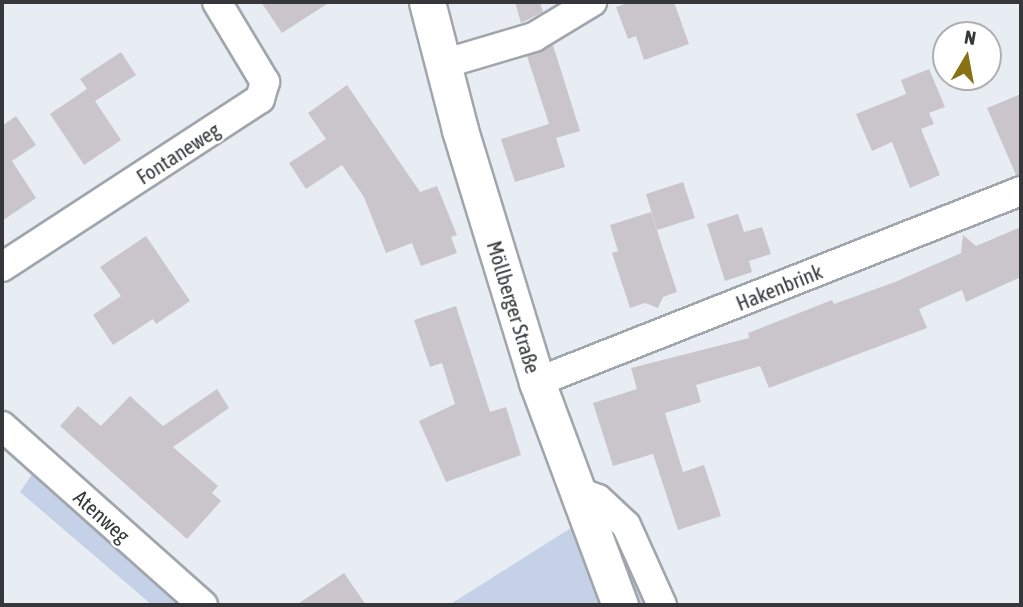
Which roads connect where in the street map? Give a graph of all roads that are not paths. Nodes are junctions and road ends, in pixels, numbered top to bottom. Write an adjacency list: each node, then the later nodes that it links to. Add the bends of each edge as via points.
1 (218, 2): 6 (street, Fontaneweg, via 265,82 260,99)
2 (427, 2): 4 (street, Möllberger Straße)
3 (592, 2): 4 (street, via 534,37)
4 (443, 64): 7 (street, Möllberger Straße)
5 (1021, 191): 7 (street, Hakenbrink)
6 (2, 267)
7 (537, 382): 9 (street, Möllberger Straße)
8 (2, 426): 10 (street, Atenweg)
9 (576, 491): 11 (street, Möllberger Straße); 12 (street, via 598,499 626,525)
10 (203, 605)
11 (620, 605)
12 (662, 605)

